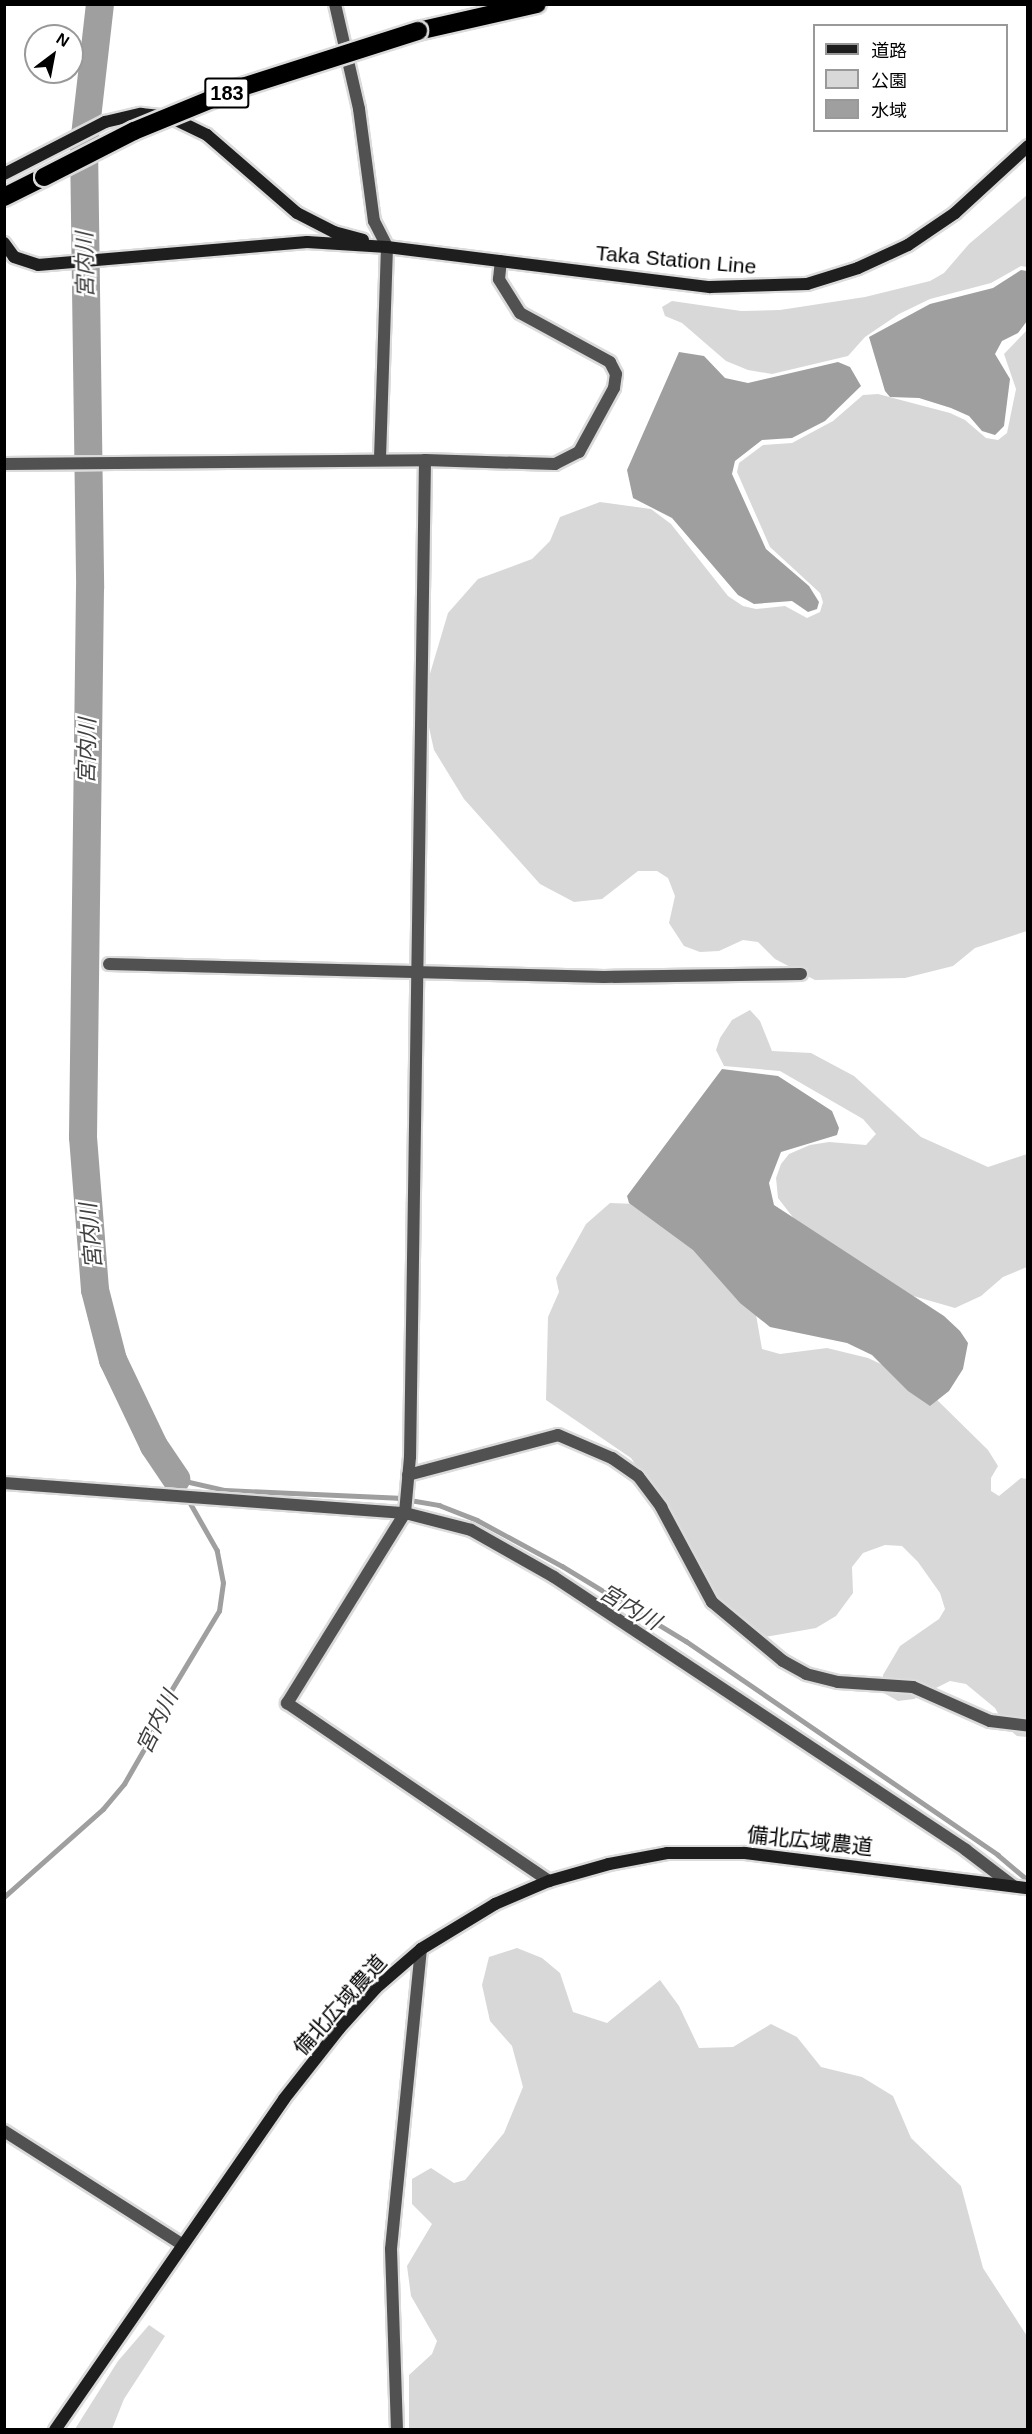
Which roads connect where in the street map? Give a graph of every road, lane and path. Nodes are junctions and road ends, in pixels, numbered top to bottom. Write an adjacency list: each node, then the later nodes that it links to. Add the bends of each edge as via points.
1 (335, 4): 7 (street, via 359,109 374,221)
2 (537, 4): 5 (highway, 183, bridge, via 418,31 239,88 134,131)
3 (1028, 146): 8 (main road, Taka Station Line, via 955,213 908,245 858,268 807,284 710,287)
4 (4, 174): 7 (main road, Taka Station Line, via 105,122 141,114 190,124 297,213 334,232)
5 (4, 197)
6 (4, 243): 7 (main road, Taka Station Line, via 14,257 25,262 67,266 307,242)
7 (387, 247): 8 (main road, Taka Station Line); 9 (street)
8 (501, 261): 10 (street, via 499,279 520,313 610,362 616,374 614,388 579,452 555,464)
9 (380, 460): 10 (street); 11 (street)
10 (425, 460): 13 (street)
11 (4, 464)
12 (109, 964): 13 (street)
13 (415, 973): 14 (street, via 604,977); 15 (street)
14 (801, 974)
15 (408, 1475): 17 (street); 18 (street, via 558,1435 612,1458 638,1476 661,1507 712,1602 783,1661 806,1674 838,1682 913,1687 990,1721)
16 (4, 1483): 17 (street)
17 (405, 1513): 19 (street, via 287,1703); 20 (street, via 471,1530 536,1566 966,1850)
18 (1028, 1726)
19 (549, 1881): 20 (main road, 備北広域農道, via 667,1853 745,1853); 22 (main road, 備北広域農道, via 495,1904)
20 (1012, 1885): 21 (main road, 備北広域農道)
21 (1027, 1887)
22 (421, 1949): 24 (main road, 備北広域農道, via 376,1988 339,2029 284,2099); 26 (street, via 391,2249)
23 (4, 2131): 24 (street)
24 (183, 2245): 25 (main road, 備北広域農道)
25 (55, 2430)
26 (397, 2430)

